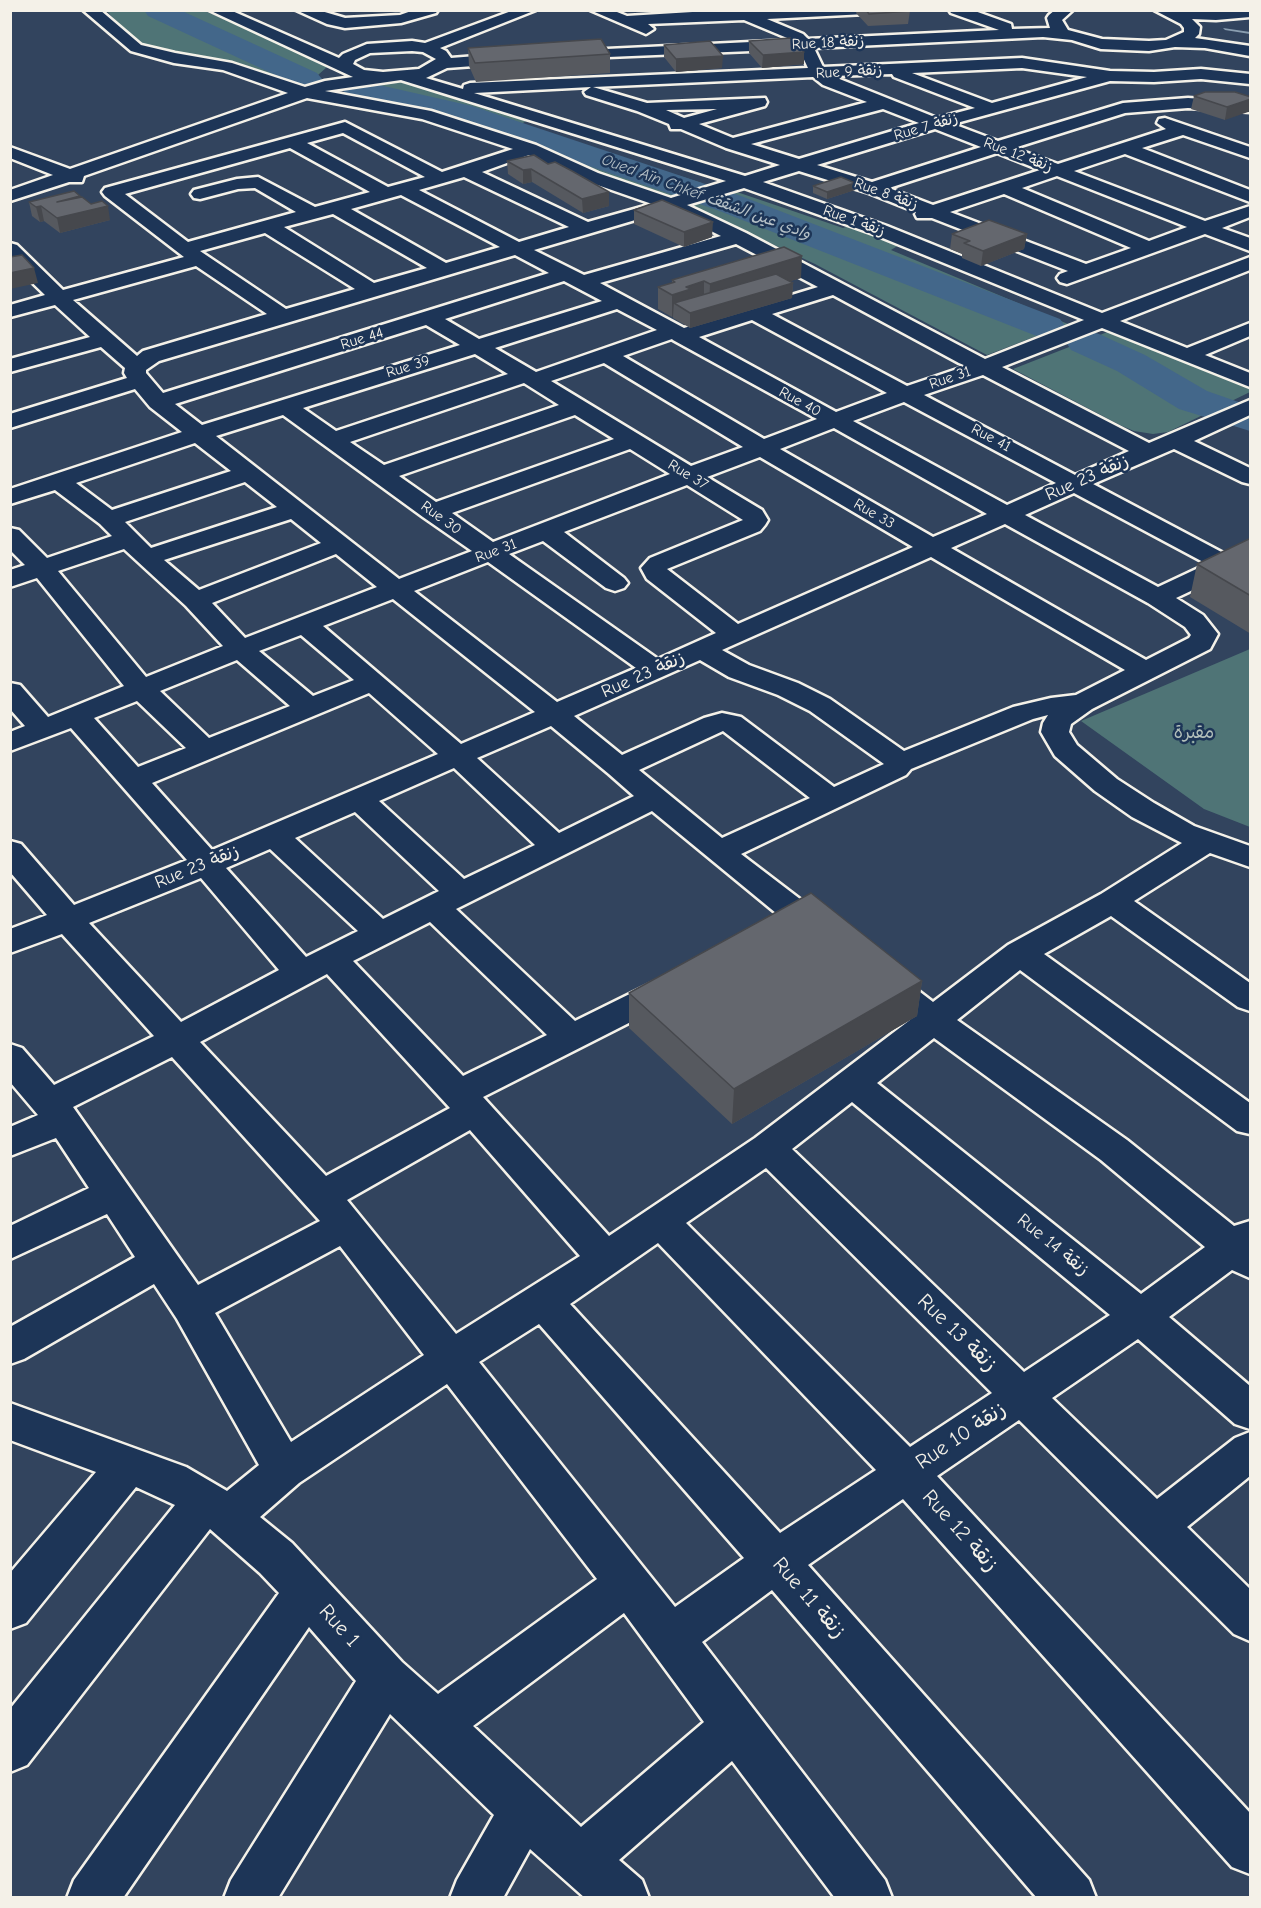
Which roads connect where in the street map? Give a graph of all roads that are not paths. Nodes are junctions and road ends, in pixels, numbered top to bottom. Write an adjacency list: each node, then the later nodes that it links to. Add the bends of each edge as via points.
1 (90, 10): 42 (street, via 136,48 226,66)
2 (216, 10): 26 (street)
3 (303, 10): 4 (street, via 345,23 401,20)
4 (431, 10)
5 (529, 10): 17 (street)
6 (597, 10): 16 (street)
7 (866, 10): 9 (street)
8 (956, 10): 18 (street)
9 (842, 11): 11 (street)
10 (1165, 12): 14 (street); 19 (street, via 1186,21)
11 (739, 13): 16 (street); 22 (street)
12 (1251, 13): 14 (street)
13 (1056, 14): 18 (street, Rue 18 زنقة, via 1048,23); 20 (street, via 1055,25)
14 (1231, 15): 19 (street, via 1207,21)
15 (464, 19): 17 (street)
16 (624, 21): 21 (street)
17 (483, 27): 27 (street)
18 (1010, 30): 20 (street, Rue 18 زنقة); 22 (street, Rue 18 زنقة)
19 (1191, 32): 23 (street); 24 (street)
20 (1071, 36): 23 (street, Rue 18 زنقة, via 1125,46)
21 (672, 41): 22 (street, Rue 18 زنقة); 29 (street, Rue 18 زنقة)
22 (801, 41): 33 (street)
23 (1174, 42): 24 (street)
24 (1205, 43): 28 (street)
25 (380, 47): 26 (street); 27 (street); 31 (street, via 349,57)
26 (304, 48): 31 (street)
27 (429, 49): 30 (street, via 444,59); 30 (street, via 529,53)
28 (1251, 51)
29 (552, 52)
30 (440, 66): 34 (street, via 422,74); 41 (street, via 440,79)
31 (346, 67): 36 (street, via 360,74); 39 (street)
32 (889, 70): 33 (street, Rue 9 زنقة); 35 (street, Rue 9 زنقة, via 1029,63); 47 (street)
33 (818, 73): 38 (street, Rue 9 زنقة); 43 (street, Rue 12 زنقة, via 829,82)
34 (403, 76): 36 (street); 41 (street, Rue 1 زنقة)
35 (1110, 76): 37 (street, Rue 9 زنقة, via 1208,74); 40 (street, Rue 7 زنقة)
36 (383, 77): 39 (street)
37 (1251, 79)
38 (574, 84): 41 (street, Rue 9 زنقة); 45 (street, Rue 8 زنقة)
39 (325, 86): 42 (street)
40 (1066, 88): 47 (street, Rue 7 زنقة); 48 (street)
41 (447, 89): 57 (street, Rue 1 زنقة)
42 (303, 92): 44 (street); 61 (street, via 425,115)
43 (884, 103): 53 (street, Rue 12 زنقة); 58 (street)
44 (261, 107): 49 (street); 67 (street)
45 (642, 107): 52 (street, Rue 8 زنقة); 52 (street, Rue 8 زنقة, via 759,102)
46 (1251, 107): 48 (street, via 1198,103)
47 (991, 108): 53 (street, Rue 7 زنقة)
48 (1123, 108): 55 (street); 59 (street)
49 (292, 114)
50 (313, 119): 54 (street)
51 (1240, 122): 55 (street)
52 (685, 123): 57 (street); 58 (street, Rue 8 زنقة)
53 (938, 123): 59 (street, Rue 12 زنقة); 64 (street, Rue 7 زنقة)
54 (345, 127): 56 (street); 69 (street)
55 (1192, 132): 60 (street); 63 (street)
56 (291, 141): 68 (street); 73 (street, Rue 40)
57 (619, 144): 70 (street, Rue 1 زنقة)
58 (732, 144): 64 (street, Rue 8 زنقة)
59 (997, 147): 65 (street, Rue 12 زنقة); 71 (street)
60 (1126, 148): 65 (street); 77 (street)
61 (530, 149): 66 (street); 78 (street, via 592,177)
62 (10, 152): 67 (street)
63 (1251, 153)
64 (797, 165): 70 (street, Rue 7 زنقة); 71 (street, Rue 8 زنقة)
65 (1060, 170): 72 (street); 87 (street, Rue 12 زنقة)
66 (466, 171): 69 (street); 86 (street)
67 (68, 175): 74 (street); 76 (street)
68 (166, 175): 74 (street); 75 (street)
69 (440, 178): 73 (street)
70 (743, 181): 78 (street, Rue 7 زنقة); 88 (street, Rue 1 زنقة)
71 (872, 188): 81 (street, Rue 8 زنقة)
72 (1004, 188): 81 (street); 93 (street)
73 (394, 191): 80 (street); 92 (street, Rue 40)
74 (111, 192): 94 (street)
75 (200, 194): 79 (street); 83 (street, via 258,182)
76 (10, 196)
77 (1251, 196)
78 (680, 201): 86 (street, Rue 7 زنقة); 89 (street)
79 (217, 206)
80 (335, 207): 83 (street); 97 (street)
81 (932, 211): 88 (street); 99 (street, Rue 8 زنقة)
82 (1251, 211): 87 (street)
83 (311, 213): 85 (street)
84 (235, 218): 85 (street)
85 (260, 228): 94 (street); 102 (street)
86 (586, 228): 92 (street, Rue 7 زنقة)
87 (1206, 228): 90 (street, Rue 12 زنقة); 93 (street)
88 (880, 230): 103 (street, Rue 1 زنقة)
89 (739, 237): 95 (street); 100 (street, Rue 44)
90 (1251, 245)
91 (10, 249): 104 (street)
92 (517, 249): 97 (street, Rue 7 زنقة); 100 (street, Rue 40)
93 (1150, 249): 99 (street)
94 (192, 254): 104 (street); 110 (street)
95 (786, 262): 98 (street); 101 (street)
96 (1251, 263): 112 (street, Rue 31)
97 (444, 270): 102 (street, Rue 7 زنقة)
98 (765, 270)
99 (1086, 271): 103 (street)
100 (574, 278): 107 (street, Rue 40); 111 (street, Rue 44)
101 (834, 288): 109 (street); 123 (street)
102 (372, 291): 105 (street, Rue 7 زنقة)
103 (1032, 292): 112 (street, Rue 1 زنقة)
104 (59, 298): 108 (street); 116 (street)
105 (338, 301): 110 (street, Rue 7 زنقة); 114 (street)
106 (656, 304): 107 (street, Rue 39)
107 (627, 306): 115 (street, Rue 40); 118 (street, Rue 39)
108 (10, 311)
109 (754, 312): 115 (street); 128 (street, Rue 41)
110 (283, 316): 117 (street, Rue 7 زنقة)
111 (429, 318): 114 (street, Rue 44); 118 (street, Rue 37)
112 (1103, 321): 120 (street, Rue 1 زنقة); 123 (street, Rue 31)
113 (1251, 329): 120 (street)
114 (384, 332): 121 (street, Rue 44)
115 (676, 334): 119 (street); 134 (street, Rue 40)
116 (104, 339): 122 (street); 124 (street)
117 (190, 345): 124 (street, Rue 7 زنقة, via 151,356); 126 (street)
118 (476, 345): 121 (street, Rue 39); 125 (street, Rue 37)
119 (606, 355): 125 (street); 139 (street, Rue 33)
120 (1187, 355): 127 (street, Rue 1 زنقة)
121 (358, 361): 126 (street, Rue 44); 130 (street, Rue 39)
122 (10, 366)
123 (983, 366): 128 (street, Rue 31); 140 (street)
124 (138, 374): 129 (street); 133 (street, Rue 7 زنقة)
125 (530, 377): 131 (street, Rue 37); 136 (street)
126 (233, 378): 129 (street, Rue 44)
127 (1251, 381)
128 (906, 393): 134 (street, Rue 31); 146 (street, Rue 41)
129 (158, 402): 135 (street)
130 (285, 406): 135 (street, Rue 39); 136 (street, Rue 30)
131 (575, 407): 137 (street, Rue 37); 142 (street)
132 (1249, 407): 138 (street, Rue 23 زنقة)
133 (10, 421)
134 (834, 421): 139 (street, Rue 31); 150 (street, Rue 40)
135 (198, 434): 141 (street); 145 (street, Rue 39)
136 (333, 440): 142 (street, Rue 30)
137 (630, 441): 143 (street, Rue 37); 149 (street)
138 (1174, 441): 140 (street, Rue 23 زنقة); 144 (street)
139 (764, 449): 143 (street, Rue 31); 155 (street, Rue 33)
140 (1148, 451): 146 (street, Rue 23 زنقة)
141 (248, 473): 148 (street); 151 (street)
142 (382, 474): 149 (street, Rue 30)
143 (690, 475): 152 (street, Rue 31); 167 (street, Rue 37, via 753,515 755,523 659,563 655,571)
144 (1251, 477)
145 (59, 481): 147 (street, Rue 39); 151 (street)
146 (1075, 484): 150 (street, Rue 23 زنقة); 159 (street, Rue 41)
147 (10, 497)
148 (292, 510): 154 (street); 156 (street)
149 (432, 512): 157 (street, Rue 30)
150 (1005, 515): 155 (street, Rue 23 زنقة); 164 (street, Rue 40)
151 (109, 519): 156 (street)
152 (546, 531): 157 (street, Rue 31); 162 (street)
153 (10, 535): 160 (street)
154 (338, 545): 163 (street); 165 (street)
155 (932, 546): 167 (street, Rue 23 زنقة); 171 (street, Rue 33)
156 (138, 549): 160 (street); 165 (street)
157 (490, 553): 163 (street, Rue 31); 170 (street, Rue 30)
158 (1251, 554): 159 (street)
159 (1227, 565): 164 (street)
160 (42, 568): 161 (street); 173 (street)
161 (10, 579)
162 (615, 583)
163 (396, 591): 166 (street, Rue 31); 177 (street)
164 (1157, 597): 171 (street, Rue 40, via 1194,621 1205,634 1200,643)
165 (195, 600): 168 (street)
166 (305, 625): 168 (street, Rue 31); 172 (street)
167 (735, 635): 169 (street, Rue 23 زنقة)
168 (240, 649): 173 (street, Rue 31); 176 (street)
169 (702, 650): 170 (street, Rue 23 زنقة); 183 (street, via 739,672 788,688 820,705)
170 (656, 670): 177 (street, Rue 23 زنقة)
171 (1144, 670): 175 (street)
172 (373, 682): 176 (street); 182 (street)
173 (141, 689): 178 (street, Rue 31); 181 (street)
174 (10, 691): 179 (street)
175 (1082, 703): 183 (street, via 1023,713); 190 (street, via 1061,718 1056,727 1065,750 1143,810)
176 (309, 707): 181 (street)
177 (555, 714): 182 (street, Rue 23 زنقة); 184 (street)
178 (76, 716): 179 (street, Rue 31); 185 (street)
179 (43, 729): 180 (street, Rue 31)
180 (10, 742)
181 (205, 750): 185 (street)
182 (458, 756): 187 (street, Rue 23 زنقة); 191 (street)
183 (899, 763): 188 (street, via 896,769)
184 (619, 768): 186 (street); 188 (street, via 722,722 730,723)
185 (133, 780): 195 (street)
186 (654, 798): 191 (street); 193 (street)
187 (359, 799): 189 (street, Rue 23 زنقة); 196 (street)
188 (832, 800): 193 (street)
189 (274, 835): 195 (street, Rue 23 زنقة); 200 (street)
190 (1206, 842): 194 (street); 197 (street)
191 (556, 847): 196 (street)
192 (10, 851): 198 (street)
193 (719, 852): 199 (street)
194 (1251, 857)
195 (207, 864): 198 (street, Rue 23 زنقة); 205 (street)
196 (447, 901): 200 (street); 209 (street)
197 (1112, 901): 203 (street); 207 (street)
198 (68, 918): 202 (street, Rue 23 زنقة); 210 (street)
199 (806, 920): 201 (street); 208 (street)
200 (380, 934): 204 (street)
201 (774, 936)
202 (10, 942)
203 (1020, 953): 208 (street); 215 (street)
204 (331, 958): 205 (street); 213 (street)
205 (301, 973): 210 (street)
206 (699, 973): 209 (street)
207 (1251, 999)
208 (934, 1021): 212 (street); 222 (street)
209 (571, 1037): 213 (street)
210 (176, 1040): 214 (street); 219 (street)
211 (10, 1057): 214 (street)
212 (852, 1082): 217 (street); 227 (street, Rue 14 زنقة)
213 (467, 1102): 219 (street); 223 (street)
214 (55, 1112): 216 (street); 218 (street)
215 (1251, 1121)
216 (10, 1142)
217 (768, 1148): 220 (street); 230 (street, Rue 13 زنقة)
218 (114, 1193): 221 (street); 224 (street)
219 (334, 1210): 226 (street); 229 (street)
220 (660, 1221): 223 (street); 236 (street, Rue 12 زنقة)
221 (10, 1244)
222 (1245, 1248): 227 (street, Rue 10 زنقة)
223 (606, 1259): 225 (street)
224 (160, 1261): 226 (street); 228 (street)
225 (543, 1301): 229 (street); 239 (street, Rue 11 زنقة)
226 (191, 1306): 235 (street)
227 (1140, 1316): 230 (street, Rue 10 زنقة); 231 (street, Rue 14 زنقة)
228 (10, 1347)
229 (452, 1358): 235 (street); 240 (street)
230 (1021, 1395): 236 (street, Rue 10 زنقة); 238 (street, Rue 13 زنقة)
231 (1251, 1411)
232 (14, 1425): 234 (street, Rue 1)
233 (1251, 1451): 238 (street)
234 (129, 1464): 237 (street, Rue 1, via 171,1481); 242 (street)
235 (284, 1470): 237 (street)
236 (906, 1472): 239 (street, Rue 10 زنقة); 250 (street, Rue 12 زنقة)
237 (217, 1509): 241 (street, Rue 1, via 276,1558); 248 (street)
238 (1155, 1526): 243 (street, Rue 13 زنقة)
239 (776, 1561): 244 (street, Rue 10 زنقة); 257 (street, Rue 11 زنقة)
240 (628, 1583): 244 (street); 246 (street)
241 (307, 1590): 245 (street, Rue 1); 252 (street)
242 (10, 1608)
243 (1251, 1618)
244 (671, 1637): 247 (street)
245 (385, 1678): 246 (street, Rue 1); 253 (street)
246 (436, 1724): 249 (street, Rue 1)
247 (736, 1726): 251 (street); 256 (street)
248 (10, 1748)
249 (524, 1810): 251 (street, Rue 1); 254 (street)
250 (1251, 1849)
251 (581, 1860): 255 (street, Rue 1)
252 (92, 1898)
253 (249, 1898)
254 (475, 1898)
255 (624, 1898)
256 (867, 1898)
257 (1071, 1898)

